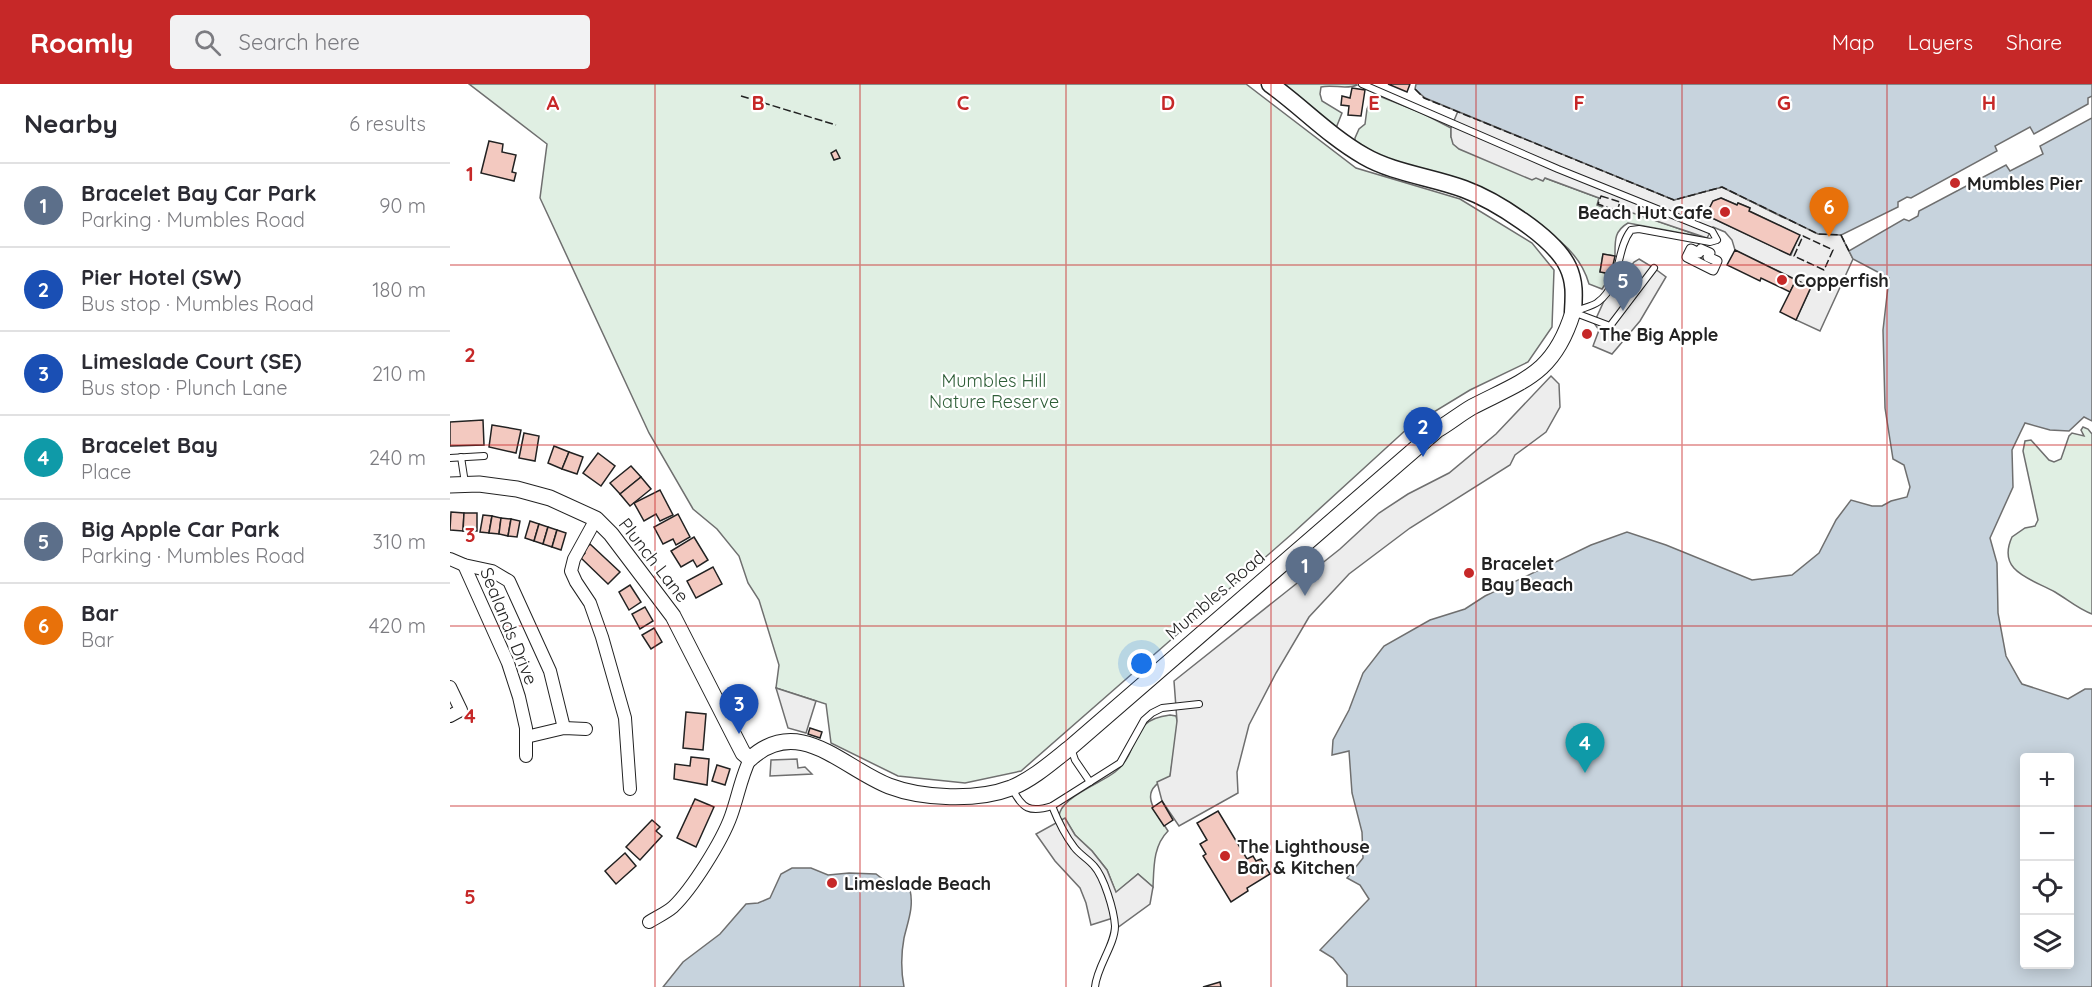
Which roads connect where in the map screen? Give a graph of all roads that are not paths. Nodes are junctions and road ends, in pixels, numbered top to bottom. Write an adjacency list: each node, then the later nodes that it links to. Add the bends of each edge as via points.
1 (1270, 84): 4 (main road, Mumbles Road, via 1335,138 1366,158 1465,189 1539,234 1561,254 1568,267 1575,289)
2 (1362, 84): 4 (lane, via 1717,236 1717,240 1710,242 1630,230 1611,287 1598,303)
3 (1654, 268): 4 (lane, via 1610,326)
4 (1573, 312): 18 (street, Mumbles Road, via 1562,341 1543,366 1522,383 1470,408 1437,430)
5 (484, 456): 6 (lane)
6 (460, 457): 7 (lane); 8 (lane)
7 (450, 458)
8 (457, 484): 9 (street, Plunch Lane, via 518,489 550,498)
9 (596, 519): 20 (street, Plunch Lane, via 673,616 743,753); 23 (street, via 572,571 590,603 625,718)
10 (450, 559): 11 (street, Sealands Drive)
11 (464, 565): 15 (street, Sealands Drive, via 492,571 509,581 550,671); 17 (street, Sealands Drive, via 508,663)
12 (450, 687): 14 (street, via 461,710)
13 (1198, 704): 21 (lane, via 1152,713 1120,763)
14 (450, 716)
15 (564, 728): 16 (street); 17 (street)
16 (586, 729)
17 (526, 737): 19 (street, Sealands Drive)
18 (1071, 747): 21 (lane); 22 (street, Mumbles Road, via 1037,774)
19 (526, 756)
20 (750, 759): 22 (street, Mumbles Road, via 765,747 792,740 815,746 888,785 917,793 970,796); 25 (street, via 731,816 713,853 681,898)
21 (1090, 782): 24 (lane)
22 (1011, 788): 24 (lane, via 1028,809)
23 (630, 789)
24 (1052, 806): 26 (lane, via 1062,830 1102,877 1115,925)
25 (649, 922)
26 (1095, 987)

